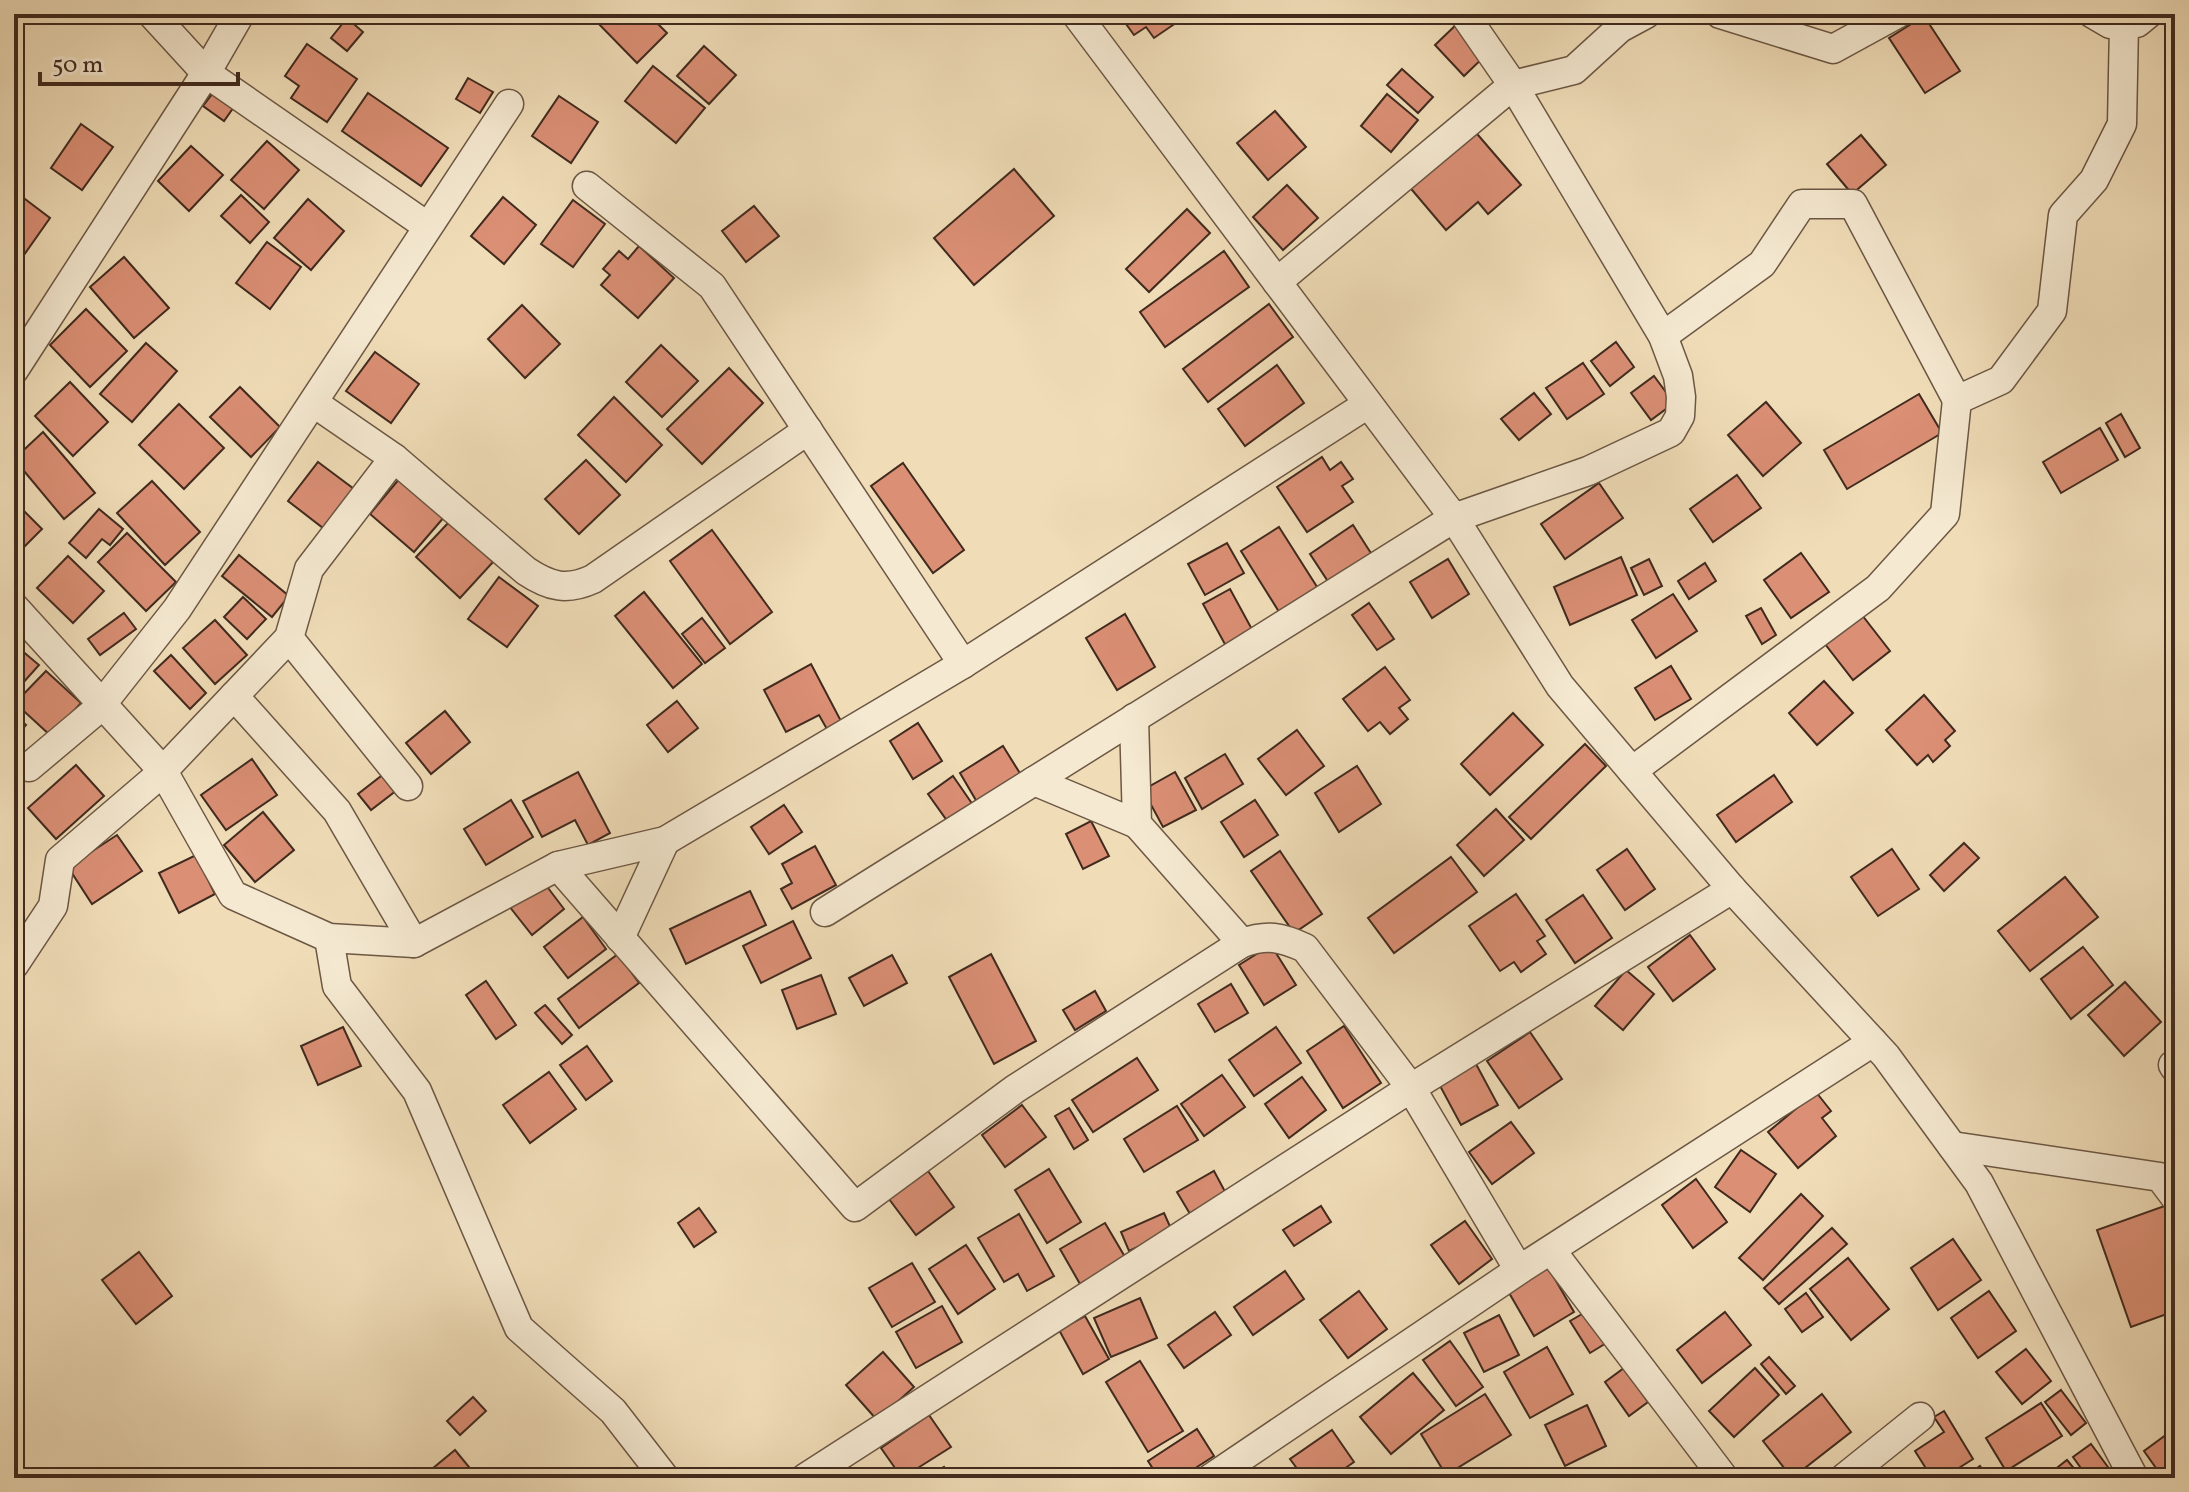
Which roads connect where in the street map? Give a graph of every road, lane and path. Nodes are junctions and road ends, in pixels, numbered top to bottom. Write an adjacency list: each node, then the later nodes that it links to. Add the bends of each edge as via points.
1 (152, 14): 10 (street)
2 (240, 14): 10 (street)
3 (1076, 14): 15 (street)
4 (1464, 14): 11 (street)
5 (1646, 14): 11 (street, via 1620,28 1574,70)
6 (1720, 14): 7 (street, via 1833,49)
7 (1897, 14)
8 (2093, 14): 9 (street, via 2110,24)
9 (2136, 20): 18 (street, via 2122,124 2094,180 2063,215 2052,311 2001,380)
10 (206, 73): 14 (street); 17 (street)
11 (1513, 85): 15 (street); 16 (street)
12 (509, 104): 14 (street)
13 (587, 186): 21 (street, via 712,286)
14 (427, 226): 19 (street)
15 (1277, 282): 20 (street)
16 (1663, 336): 18 (street, via 1762,264 1802,204 1853,204); 23 (street, via 1681,397 1680,416 1671,432 1588,471)
17 (14, 370)
18 (1957, 400): 32 (street, via 1945,514 1878,588)
19 (314, 403): 22 (street); 28 (street, via 177,609)
20 (1368, 404): 23 (street); 26 (street)
21 (808, 430): 22 (street, via 593,579 565,588 526,571); 26 (street)
22 (394, 458): 25 (street, via 309,569)
23 (1454, 518): 29 (street); 32 (street, via 1560,686)
24 (14, 607): 28 (street)
25 (289, 638): 27 (street); 34 (street)
26 (963, 664): 36 (street)
27 (234, 696): 31 (street); 42 (street, via 337,811)
28 (103, 703): 30 (street); 31 (street)
29 (1134, 718): 33 (street); 35 (street)
30 (29, 767)
31 (163, 771): 40 (street, via 233,895); 44 (street, via 60,860 53,906)
32 (1632, 771): 38 (street)
33 (1034, 781): 35 (street); 39 (street)
34 (408, 786)
35 (1137, 824): 43 (street)
36 (665, 841): 37 (street); 41 (street)
37 (558, 866): 41 (street); 42 (street)
38 (1732, 889): 45 (street); 46 (street)
39 (825, 912)
40 (329, 938): 42 (street); 54 (street, via 337,986 417,1091 519,1328 613,1411)
41 (620, 938): 43 (street, via 855,1207 1015,1089)
42 (414, 943)
43 (1242, 943): 46 (street, via 1260,936 1282,937 1305,948)
44 (14, 965)
45 (1873, 1042): 47 (street); 49 (street)
46 (1411, 1088): 50 (street); 55 (street)
47 (1952, 1146): 48 (street, via 2160,1177); 57 (street, via 1979,1183)
48 (2175, 1197)
49 (1551, 1250): 50 (street); 53 (street)
50 (1519, 1270): 52 (street)
51 (1920, 1417): 56 (street)
52 (1217, 1476)
53 (1719, 1476)
54 (665, 1478)
55 (805, 1478)
56 (1844, 1478)
57 (2134, 1478)

